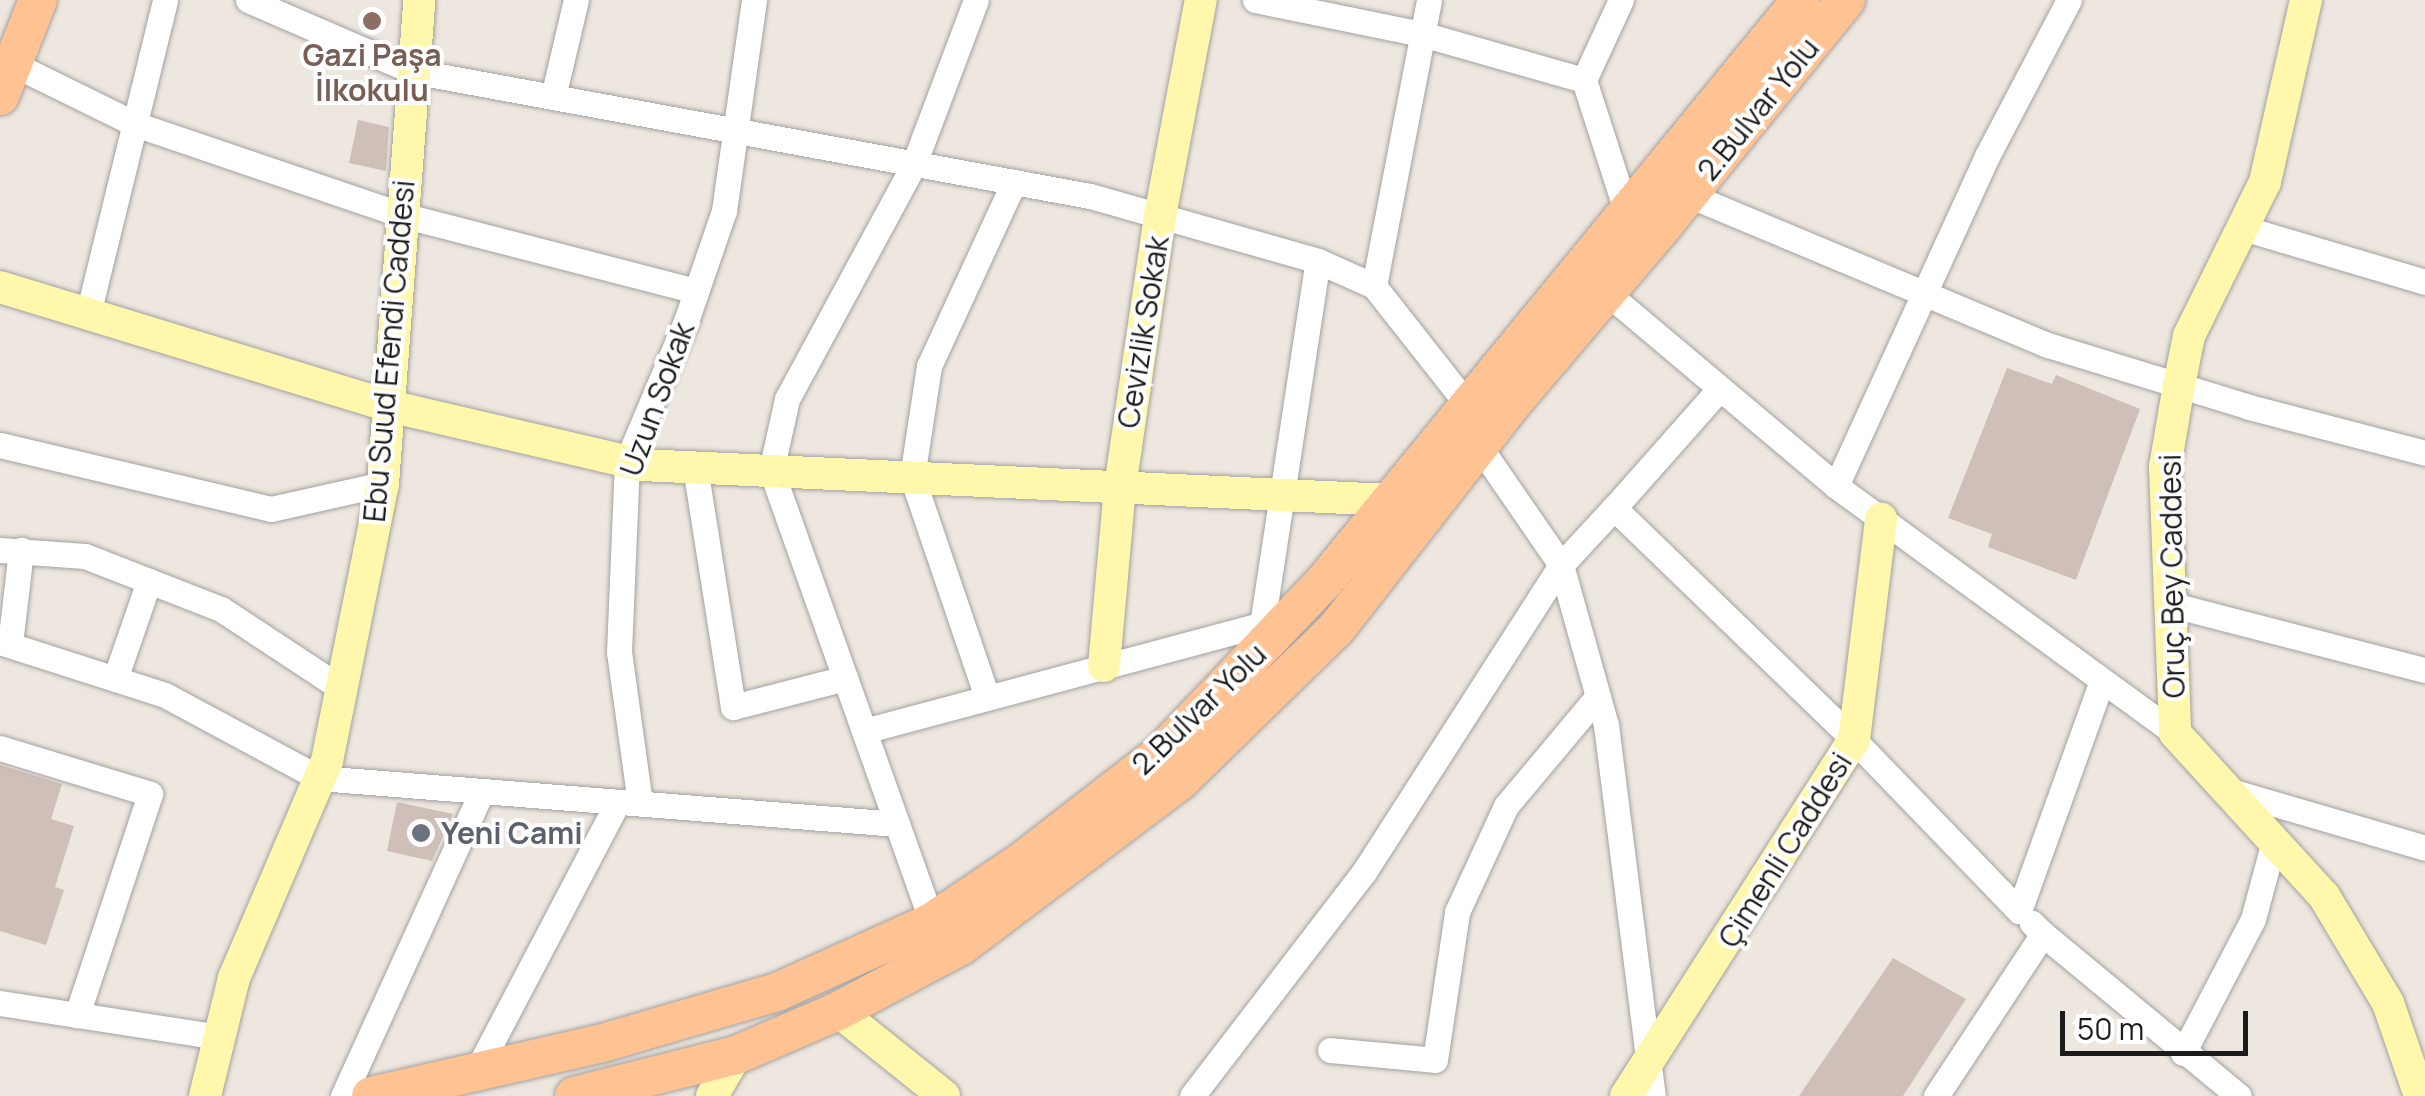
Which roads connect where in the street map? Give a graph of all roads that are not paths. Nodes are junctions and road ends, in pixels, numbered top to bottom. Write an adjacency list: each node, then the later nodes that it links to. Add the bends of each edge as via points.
1 (38, 0): 18 (main road)
2 (165, 0): 21 (street)
3 (248, 0): 17 (street)
4 (419, 0): 17 (street, Ebu Suud Efendi Caddesi)
5 (576, 0): 20 (street)
6 (754, 0): 22 (street, Uzun Sokak)
7 (976, 0): 23 (street)
8 (1202, 0): 28 (street, Cevizlik Sokak)
9 (1255, 0): 16 (street)
10 (1429, 0): 16 (street)
11 (1621, 0): 19 (street)
12 (1801, 0): 26 (main road, 2.Bulvar Yolu)
13 (1846, 0): 25 (main road, 2.Bulvar Yolu)
14 (2070, 0): 36 (street)
15 (2306, 0): 29 (street, Oruç Bey Caddesi, via 2265,182)
16 (1422, 34): 19 (street); 32 (street)
17 (412, 71): 20 (street); 27 (street, Ebu Suud Efendi Caddesi)
18 (7, 80): 21 (street)
19 (1584, 80): 26 (street)
20 (553, 97): 22 (street)
21 (135, 124): 27 (street); 37 (street)
22 (734, 130): 23 (street); 34 (street, Uzun Sokak, via 724,211)
23 (914, 164): 24 (street); 47 (street, via 786,399)
24 (1014, 182): 28 (street); 48 (street, via 929,366)
25 (1689, 194): 35 (main road, 2.Bulvar Yolu); 36 (street)
26 (1626, 214): 40 (main road, 2.Bulvar Yolu)
27 (402, 215): 34 (street); 41 (street, Ebu Suud Efendi Caddesi)
28 (1160, 216): 30 (street); 51 (street, Cevizlik Sokak)
29 (2243, 228): 31 (street); 38 (street, Oruç Bey Caddesi, via 2189,336)
30 (1318, 261): 32 (street); 52 (street)
31 (2425, 282)
32 (1374, 286): 40 (street)
33 (0, 288): 37 (street)
34 (696, 291): 45 (street, Uzun Sokak)
35 (1607, 292): 39 (street); 43 (main road, 2.Bulvar Yolu)
36 (1922, 294): 38 (street, via 2048,345); 50 (street)
37 (88, 314): 41 (street)
38 (2179, 385): 44 (street); 59 (street, Oruç Bey Caddesi, via 2165,467)
39 (1720, 388): 50 (street); 54 (street)
40 (1468, 404): 43 (street); 53 (main road, 2.Bulvar Yolu)
41 (389, 406): 45 (street); 49 (street, Ebu Suud Efendi Caddesi)
42 (0, 445): 49 (street, via 271,509)
43 (1479, 446): 57 (street); 85 (main road, 2.Bulvar Yolu, via 1336,629 1180,781 961,946)
44 (2425, 453)
45 (627, 461): 46 (street); 77 (street, Uzun Sokak, via 618,652)
46 (696, 467): 47 (street); 64 (street, via 733,707)
47 (772, 471): 48 (street); 64 (street)
48 (912, 477): 51 (street); 69 (street)
49 (383, 484): 67 (street, Ebu Suud Efendi Caddesi)
50 (1836, 486): 55 (street)
51 (1120, 487): 52 (street); 62 (street, Cevizlik Sokak)
52 (1283, 494): 53 (street); 60 (street)
53 (1390, 500): 60 (main road, 2.Bulvar Yolu)
54 (1614, 508): 57 (street); 72 (street)
55 (1881, 518): 66 (street); 72 (street, Çimenli Caddesi)
56 (11, 550): 58 (street, via 85,556); 61 (street)
57 (1561, 565): 68 (street); 99 (street, via 1364,872)
58 (149, 581): 65 (street); 67 (street, via 221,610)
59 (2168, 604): 63 (street); 71 (street, Oruç Bey Caddesi)
60 (1276, 621): 62 (street); 82 (main road, 2.Bulvar Yolu, via 1159,755)
61 (5, 643): 65 (street)
62 (1104, 666): 69 (street)
63 (2425, 670)
64 (846, 678): 70 (street)
65 (115, 679): 74 (street, via 166,695)
66 (2102, 680): 71 (street); 81 (street)
67 (341, 688): 74 (street, Ebu Suud Efendi Caddesi)
68 (1598, 696): 88 (street, via 1506,806 1458,912 1435,1060); 92 (street)
69 (987, 698): 70 (street)
70 (864, 731): 78 (street)
71 (2175, 733): 75 (street, Oruç Bey Caddesi)
72 (1854, 740): 81 (street); 92 (street, Çimenli Caddesi)
73 (0, 748): 86 (street, via 150,794)
74 (319, 778): 76 (street); 87 (street, Ebu Suud Efendi Caddesi, via 234,978)
75 (2227, 790): 79 (street, Oruç Bey Caddesi); 80 (street)
76 (482, 791): 77 (street); 95 (street)
77 (629, 803): 78 (street); 91 (street)
78 (897, 824): 82 (street)
79 (2274, 841): 89 (street, via 2252,919); 103 (street, Oruç Bey Caddesi, via 2324,896 2388,1004)
80 (2425, 848)
81 (2019, 911): 83 (street)
82 (932, 922): 91 (main road, 2.Bulvar Yolu, via 777,992)
83 (2043, 934): 89 (street); 101 (street)
84 (0, 1002): 86 (street)
85 (838, 1011): 90 (main road, 2.Bulvar Yolu); 93 (street)
86 (77, 1015): 87 (street)
87 (219, 1037): 94 (street, Ebu Suud Efendi Caddesi)
88 (1330, 1050)
89 (2183, 1052): 102 (street)
90 (736, 1055): 97 (main road, 2.Bulvar Yolu); 98 (street)
91 (476, 1072): 96 (main road, 2.Bulvar Yolu)
92 (1650, 1082): 100 (street, Çimenli Caddesi)
93 (930, 1091)
94 (204, 1096)
95 (343, 1096)
96 (371, 1096)
97 (574, 1096)
98 (712, 1096)
99 (1192, 1096)
100 (1626, 1096)
101 (1936, 1096)
102 (2239, 1096)
103 (2420, 1096)

